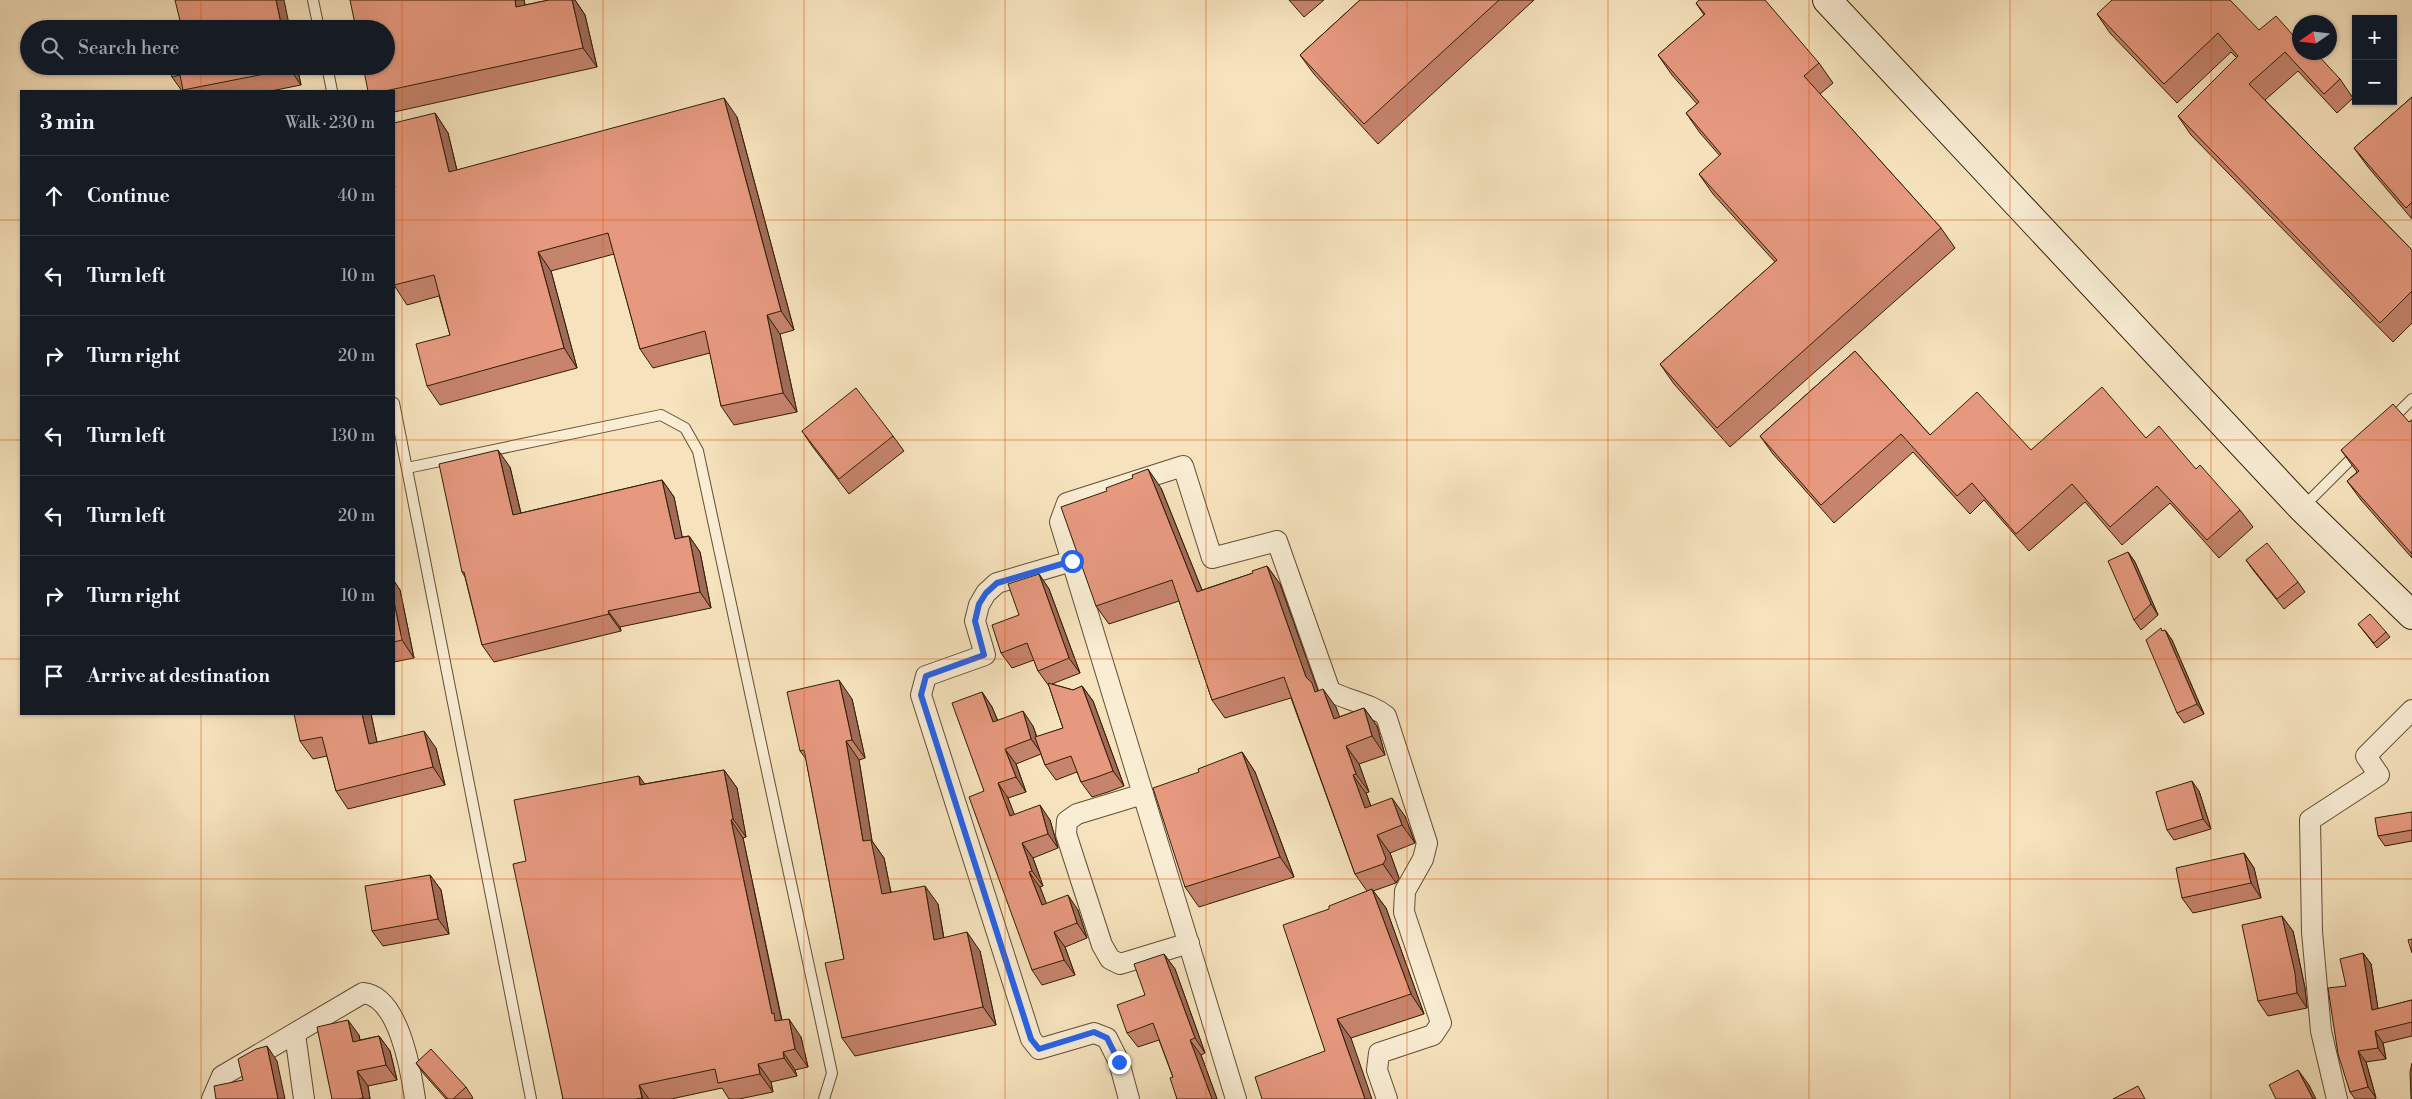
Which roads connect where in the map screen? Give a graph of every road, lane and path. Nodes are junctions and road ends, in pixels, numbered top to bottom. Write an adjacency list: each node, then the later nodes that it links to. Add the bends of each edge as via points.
1 (313, 0): 3 (lane)
2 (1827, 0): 11 (street)
3 (317, 20)
4 (329, 75): 5 (lane)
5 (332, 90)
6 (2412, 399): 8 (lane)
7 (395, 407): 10 (lane)
8 (2384, 426)
9 (2364, 447): 11 (lane)
10 (407, 468): 21 (lane); 22 (lane, via 661,415 685,428 698,451 832,1073)
11 (2302, 508): 13 (street)
12 (1072, 561): 15 (street); 23 (street, via 997,583 979,604 975,621 984,655 926,676 921,695 1031,1039 1039,1049 1094,1032 1107,1038 1119,1062); 25 (street, via 1060,522 1067,503 1183,466 1212,558 1277,541 1330,691 1377,709 1386,716 1427,843 1423,859 1405,891 1404,912 1441,1023 1433,1035 1379,1053 1377,1070)
13 (2412, 616)
14 (2412, 710): 26 (street, via 2366,756 2379,775 2310,820 2312,932 2320,1021)
15 (1143, 794): 16 (street); 16 (street, via 1076,814 1067,821 1066,834 1102,945 1110,959 1120,964)
16 (1189, 943): 24 (street)
17 (295, 1034): 18 (street, via 222,1076); 19 (street); 20 (street, via 363,993 370,994 393,1019 400,1034 411,1067)
18 (212, 1099)
19 (304, 1099)
20 (415, 1099)
21 (531, 1099)
22 (824, 1099)
23 (1130, 1099)
24 (1236, 1099)
25 (1387, 1099)
26 (2337, 1099)

